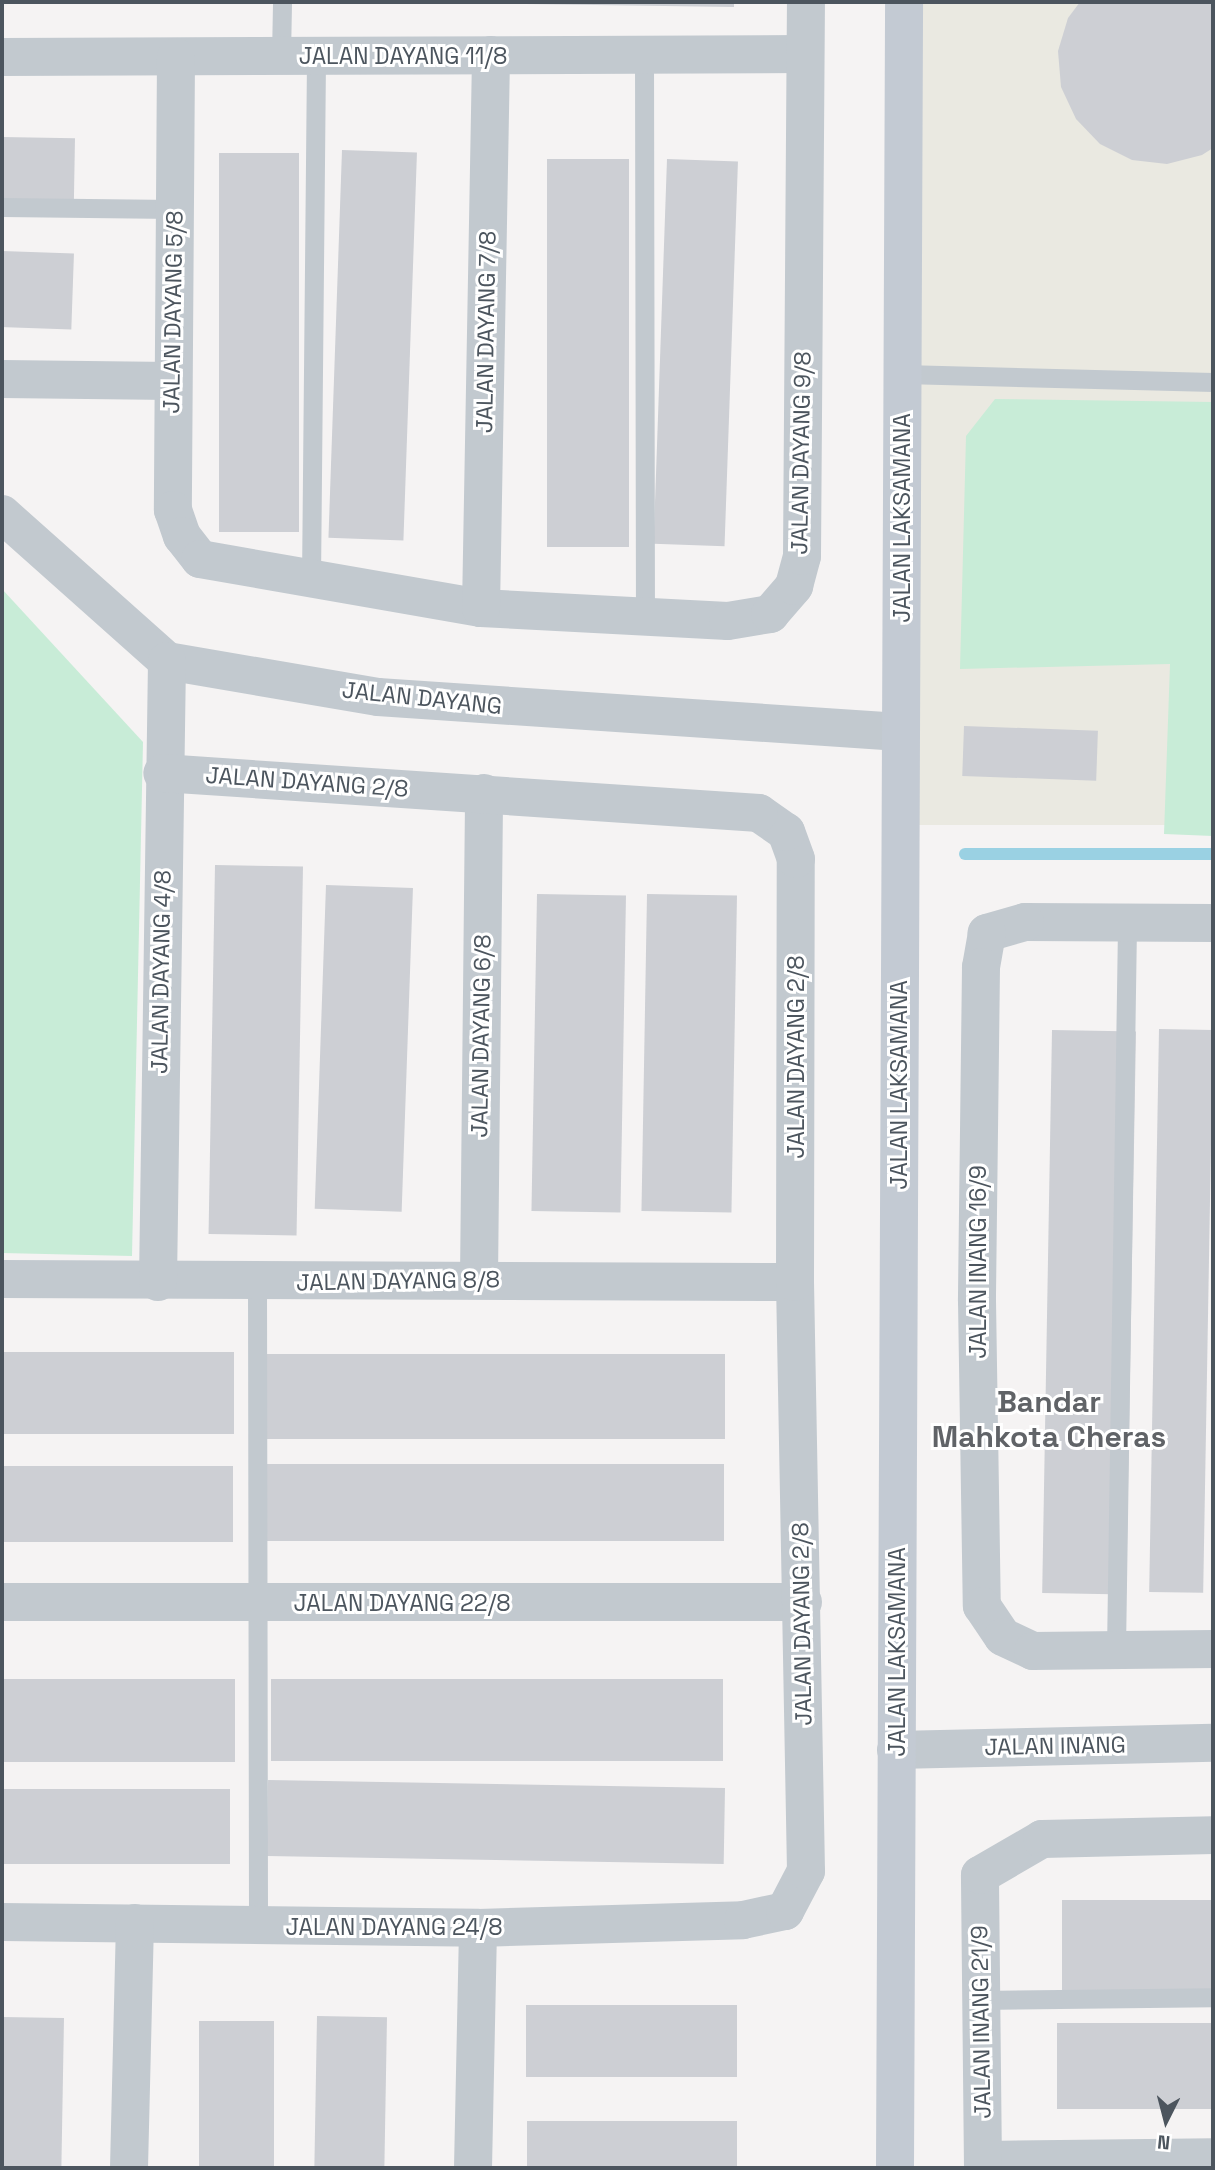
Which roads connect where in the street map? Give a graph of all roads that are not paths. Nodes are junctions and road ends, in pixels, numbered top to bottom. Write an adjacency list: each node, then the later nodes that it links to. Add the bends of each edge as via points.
1 (282, 2): 7 (lane)
2 (806, 2): 4 (street, JALAN DAYANG 9/8)
3 (904, 2): 12 (street, JALAN LAKSAMANA)
4 (805, 54): 6 (street, JALAN DAYANG 11/8); 20 (street, JALAN DAYANG 9/8, via 799,566 794,586 769,614 727,621)
5 (491, 55): 6 (street, JALAN DAYANG 11/8); 7 (street, JALAN DAYANG 11/8); 19 (street, JALAN DAYANG 7/8)
6 (644, 55): 20 (lane)
7 (299, 56): 9 (street, JALAN DAYANG 11/8); 18 (lane)
8 (2, 57): 9 (street, JALAN DAYANG 11/8)
9 (176, 57): 11 (street, JALAN DAYANG 5/8)
10 (2, 207): 11 (lane)
11 (174, 209): 14 (street, JALAN DAYANG 5/8)
12 (903, 374): 15 (lane); 22 (street, JALAN LAKSAMANA)
13 (2, 379): 14 (street)
14 (172, 381): 17 (street, JALAN DAYANG 5/8, via 173,510 182,536)
15 (1213, 382)
16 (2, 514): 21 (street)
17 (200, 559): 18 (street, JALAN DAYANG 9/8)
18 (311, 580): 19 (street, JALAN DAYANG 9/8)
19 (481, 608): 20 (street, JALAN DAYANG 9/8)
20 (645, 620)
21 (166, 661): 22 (street, JALAN DAYANG, via 378,697); 23 (street, JALAN DAYANG 4/8)
22 (900, 732): 38 (street, JALAN LAKSAMANA)
23 (162, 773): 24 (street, JALAN DAYANG 2/8); 31 (street, JALAN DAYANG 4/8)
24 (484, 793): 28 (street, JALAN DAYANG 6/8); 30 (street, JALAN DAYANG 2/8, via 759,813 786,832 796,859)
25 (1127, 922): 26 (street); 36 (lane); 36 (street, JALAN INANG 16/9, via 1025,922 987,933 981,967 977,1301 982,1606 1003,1637 1033,1651)
26 (1213, 923)
27 (2, 1279): 31 (street, JALAN DAYANG 8/8)
28 (479, 1279): 29 (street, JALAN DAYANG 8/8); 30 (street, JALAN DAYANG 8/8)
29 (257, 1282): 31 (street, JALAN DAYANG 8/8); 34 (lane)
30 (795, 1282): 33 (street, JALAN DAYANG 2/8)
31 (158, 1283)
32 (2, 1602): 34 (street, JALAN DAYANG 22/8)
33 (803, 1602): 34 (street, JALAN DAYANG 22/8); 40 (street, JALAN DAYANG 2/8, via 806,1871)
34 (257, 1604): 43 (lane)
35 (1213, 1649): 36 (street)
36 (1116, 1650)
37 (1213, 1743): 38 (street, JALAN INANG)
38 (896, 1750): 51 (street, JALAN LAKSAMANA)
39 (1213, 1835): 46 (street, JALAN INANG 21/9, via 1042,1839 980,1875)
40 (785, 1911): 44 (street, JALAN DAYANG 24/8, via 744,1920)
41 (2, 1922): 42 (street, JALAN DAYANG 24/8)
42 (135, 1923): 43 (street, JALAN DAYANG 24/8); 49 (street)
43 (258, 1928): 44 (street, JALAN DAYANG 24/8)
44 (478, 1928): 50 (street)
45 (1213, 1997): 46 (lane)
46 (979, 2000): 48 (street, JALAN INANG 21/9)
47 (1213, 2157): 48 (street)
48 (983, 2164)
49 (129, 2168)
50 (473, 2168)
51 (895, 2168)

